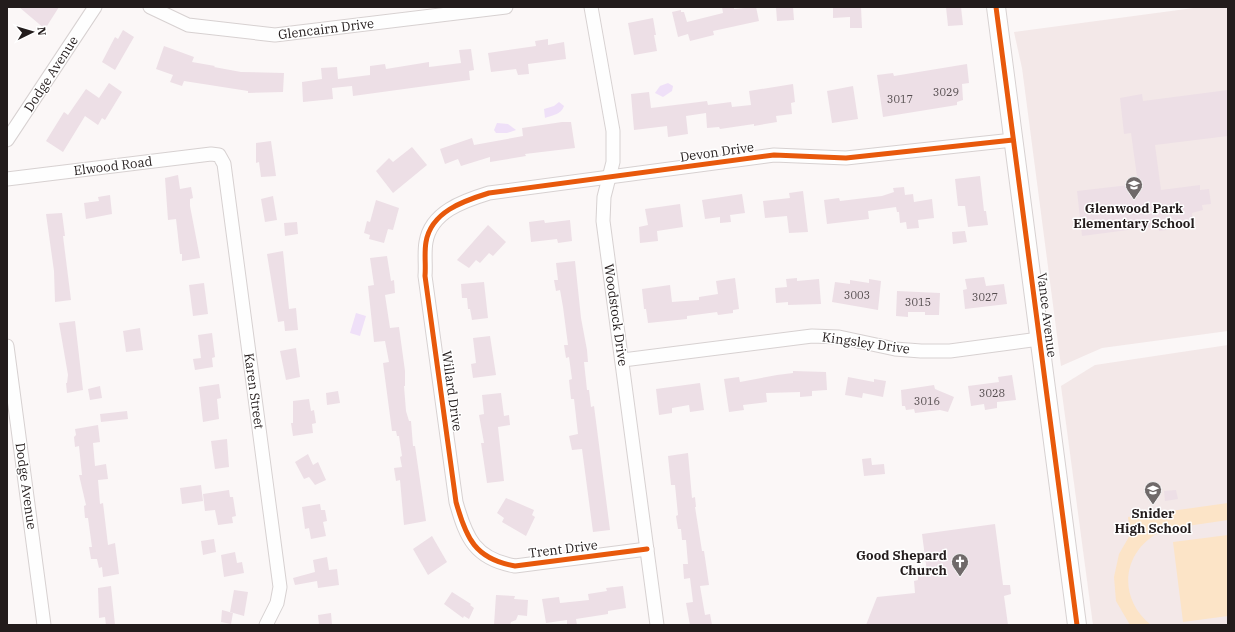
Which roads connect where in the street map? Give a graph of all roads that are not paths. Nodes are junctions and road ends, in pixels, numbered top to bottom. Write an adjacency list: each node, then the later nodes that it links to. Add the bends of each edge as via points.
1 (94, 7): 6 (street, Dodge Avenue)
2 (150, 7): 3 (street, Glencairn Drive, via 188,25 275,35)
3 (506, 7)
4 (591, 7): 9 (street, Woodstock Drive, via 613,131 613,162)
5 (996, 7): 7 (street, Vance Avenue)
6 (7, 140)
7 (1013, 140): 9 (street, Devon Drive, via 846,158 774,155); 12 (street, Vance Avenue)
8 (219, 155): 10 (street, Elwood Road); 18 (street, Karen Street, via 224,164 280,587 277,603)
9 (609, 178): 11 (street, Devon Drive, via 489,193 466,200 447,210); 14 (street, Woodstock Drive, via 604,197 603,221)
10 (7, 179)
11 (433, 223): 16 (street, Willard Drive, via 426,242 426,276 456,502 463,528 472,544)
12 (1039, 339): 14 (street, Kingsley Drive, via 950,351 921,351 895,349 839,337 812,336); 20 (street, Vance Avenue)
13 (7, 346): 17 (street, Dodge Avenue)
14 (623, 360): 15 (street, Woodstock Drive)
15 (647, 549): 16 (street, Trent Drive, via 515,566 498,563); 19 (street, Woodstock Drive)
16 (484, 555)
17 (44, 625)
18 (266, 625)
19 (657, 625)
20 (1077, 625)

